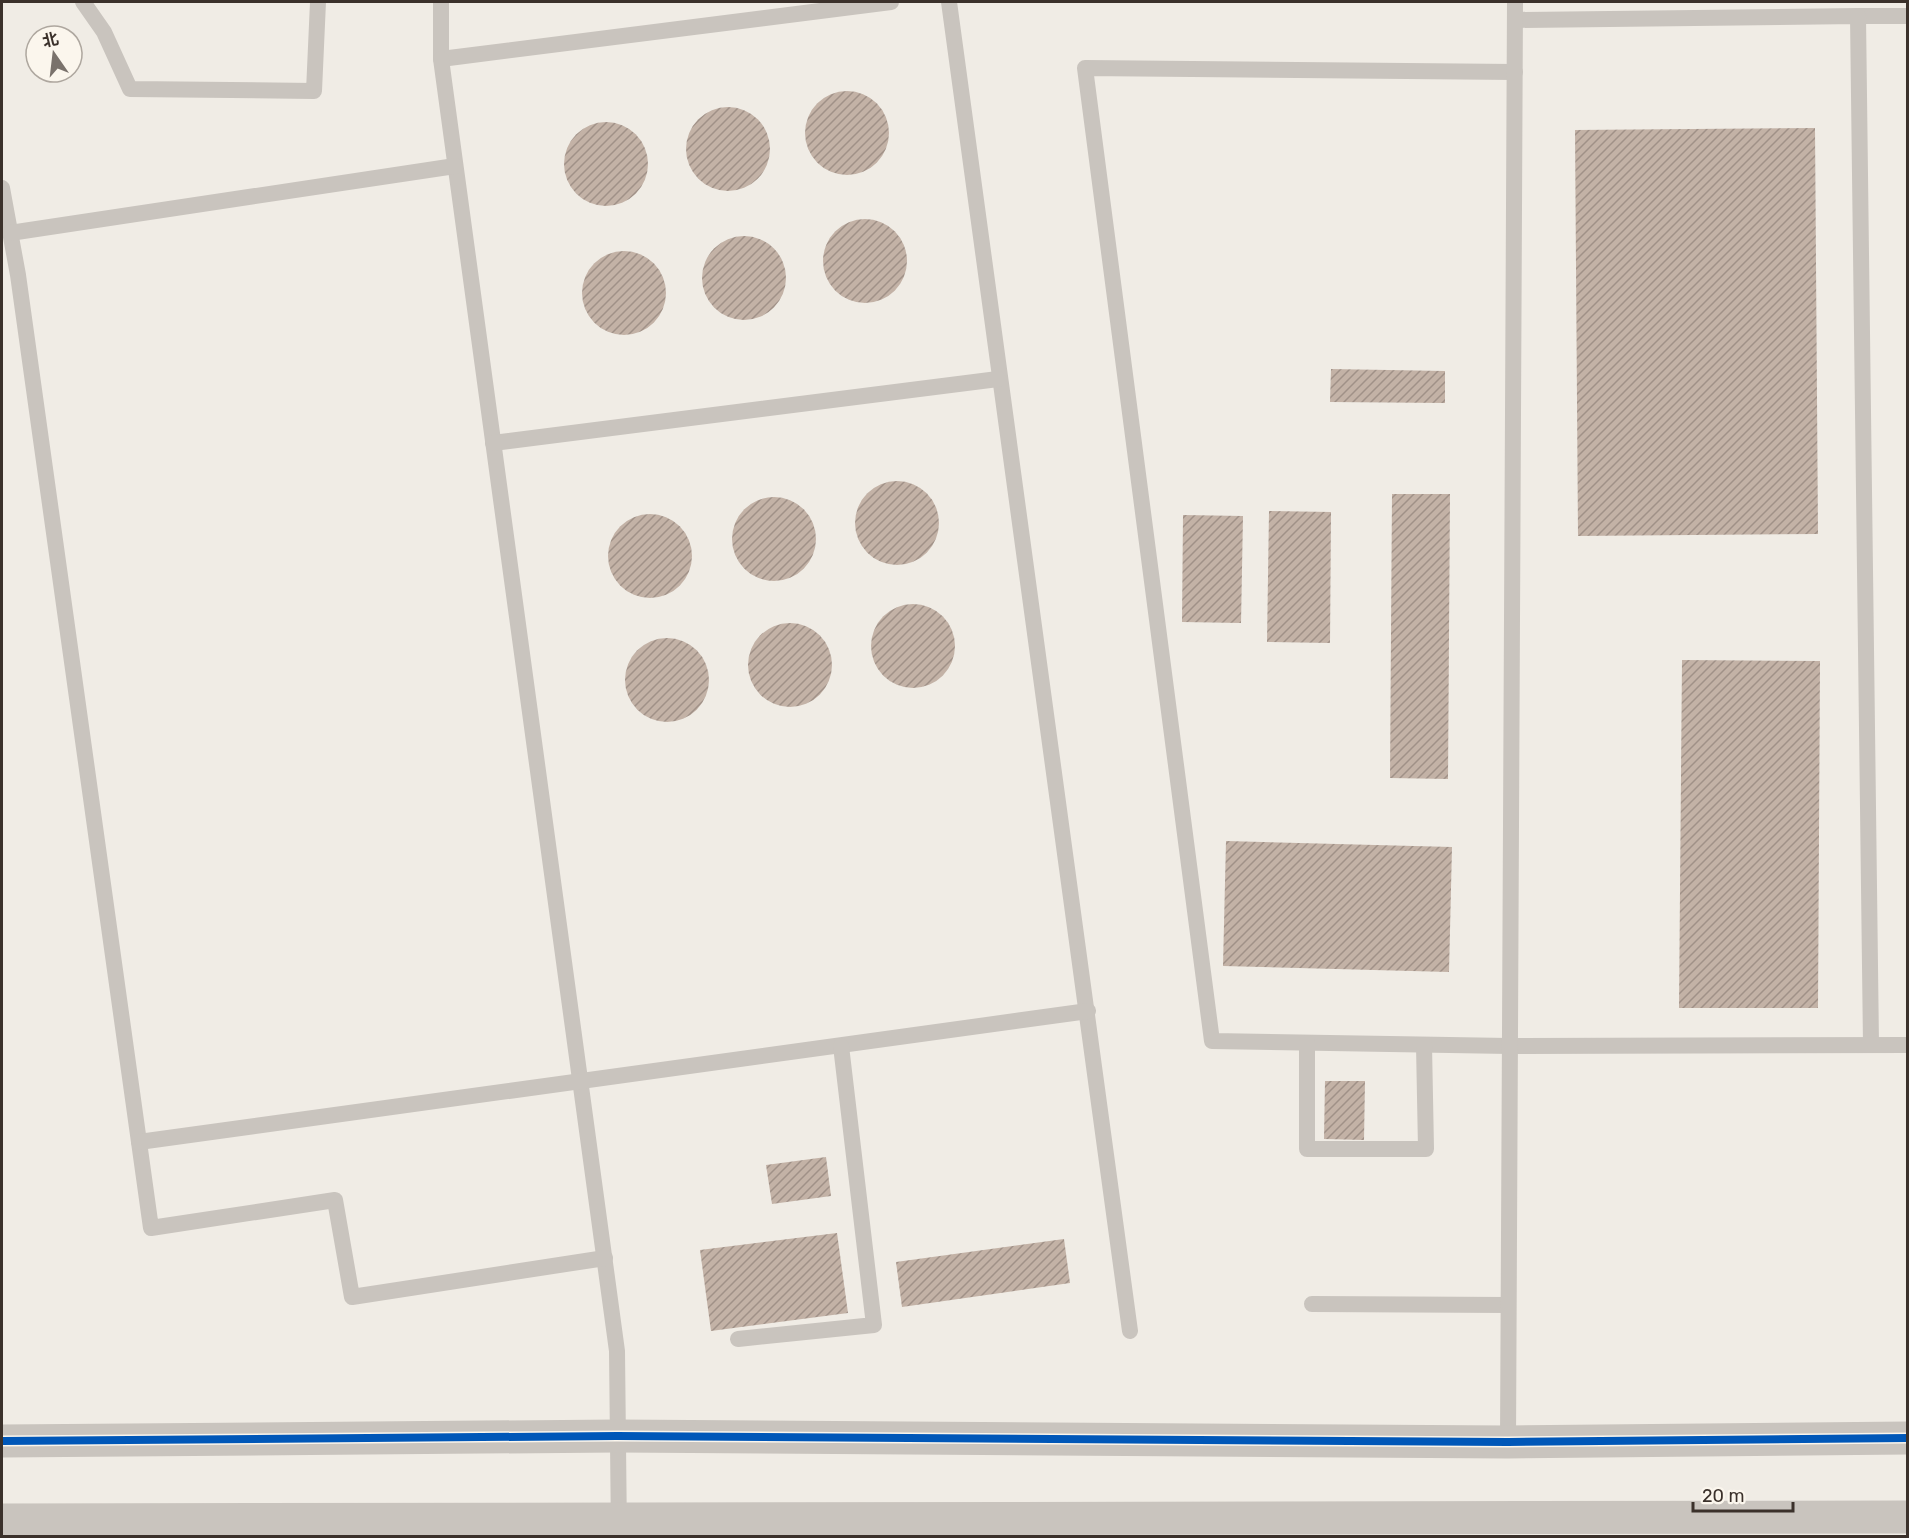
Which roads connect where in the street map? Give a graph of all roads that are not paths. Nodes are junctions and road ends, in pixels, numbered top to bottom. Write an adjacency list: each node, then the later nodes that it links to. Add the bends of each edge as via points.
1 (82, 2): 2 (lane, via 104,32 130,88 314,91)
2 (318, 2)
3 (441, 2): 10 (lane)
4 (891, 2): 10 (lane)
5 (949, 2): 15 (lane)
6 (1515, 2): 9 (lane)
7 (1858, 16): 8 (lane); 9 (lane); 23 (lane)
8 (1908, 16)
9 (1515, 20): 11 (lane)
10 (441, 59): 12 (lane)
11 (1515, 72): 18 (lane, via 1084,68 1212,1041); 22 (lane)
12 (455, 166): 14 (lane); 16 (lane)
13 (2, 188): 14 (lane)
14 (10, 233): 25 (lane)
15 (998, 379): 16 (lane); 17 (lane)
16 (493, 443): 24 (lane)
17 (1088, 1011): 21 (lane); 29 (lane)
18 (1307, 1042): 19 (lane); 19 (lane, via 1307,1149 1426,1149)
19 (1424, 1045): 22 (lane)
20 (1908, 1045): 23 (lane)
21 (841, 1046): 24 (lane); 30 (lane, via 874,1325)
22 (1509, 1046): 23 (lane); 28 (lane)
23 (1871, 1046)
24 (580, 1083): 25 (lane); 26 (lane)
25 (139, 1142): 26 (lane, via 151,1228 335,1200 352,1297)
26 (605, 1258): 31 (lane, via 617,1351)
27 (1312, 1304): 28 (lane)
28 (1508, 1305): 34 (lane)
29 (1130, 1331)
30 (738, 1339)
31 (617, 1436): 33 (street); 34 (street); 37 (lane)
32 (1908, 1438): 34 (street)
33 (2, 1441)
34 (1508, 1442)
35 (1908, 1517): 37 (street)
36 (2, 1520): 37 (street)
37 (619, 1527)

